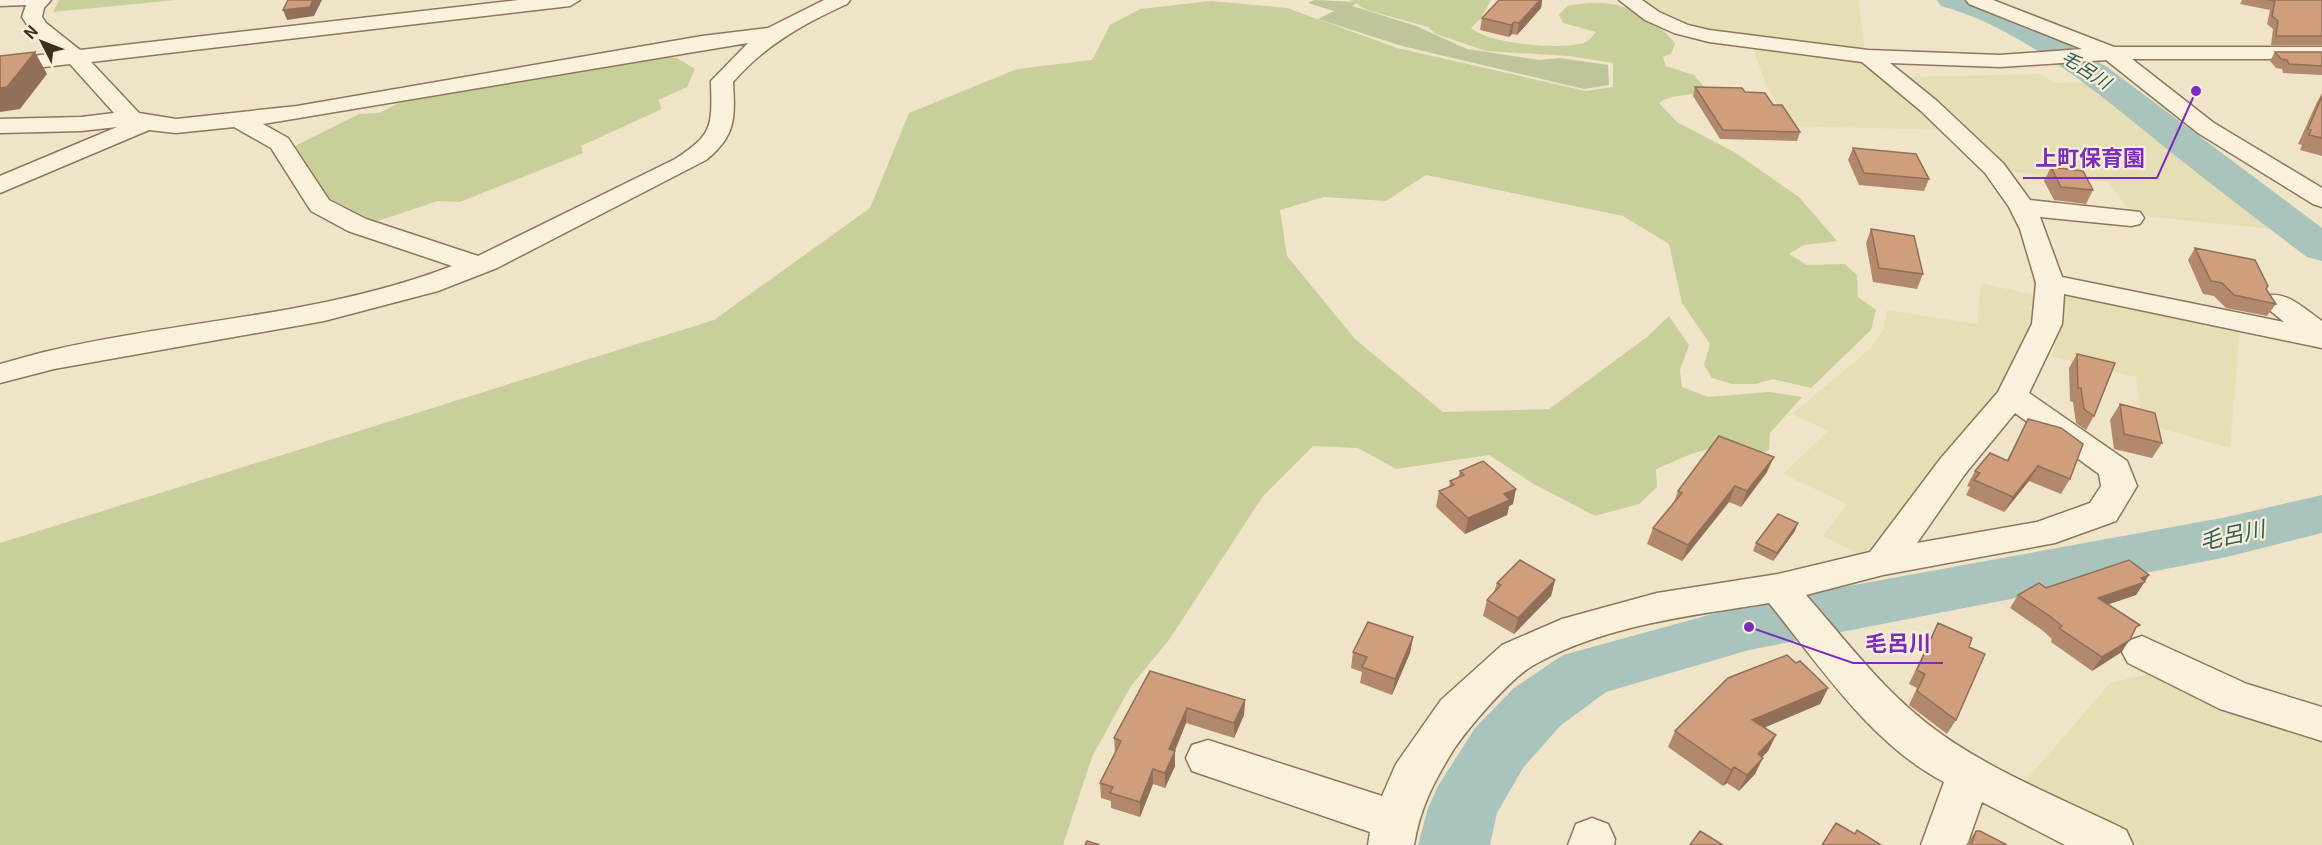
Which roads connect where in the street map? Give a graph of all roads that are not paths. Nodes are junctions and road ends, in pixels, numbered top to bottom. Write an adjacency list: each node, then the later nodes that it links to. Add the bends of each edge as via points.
1 (0, 0): 2 (street)
2 (22, 0)
3 (41, 0): 16 (street, via 32,17 38,27)
4 (570, 0): 9 (street)
5 (840, 0): 12 (street)
6 (1629, 0): 17 (street, via 1652,16 1708,36)
7 (1976, 0): 14 (street)
8 (358, 3): 11 (street, via 362,9)
9 (433, 8): 11 (street)
10 (277, 15): 13 (street)
11 (355, 25): 13 (street)
12 (769, 34): 19 (street, via 690,44 354,104); 26 (street, via 722,81 719,137 706,150)
13 (237, 36): 16 (street)
14 (2106, 53): 15 (street); 17 (street, via 2000,61); 23 (street, via 2206,128)
15 (2322, 53)
16 (74, 56): 18 (street); 20 (street)
17 (1868, 56): 24 (street, via 1963,137 1994,168)
18 (0, 66)
19 (237, 119): 20 (street, via 176,126); 26 (street, via 280,143 320,205 357,225)
20 (139, 120): 21 (street); 22 (street)
21 (0, 126)
22 (0, 184)
23 (2322, 199)
24 (2022, 207): 25 (street); 27 (street)
25 (2131, 218)
26 (480, 265): 30 (street, via 428,285 350,306 62,357)
27 (2050, 283): 29 (street); 31 (street, via 2047,324)
28 (2275, 302): 29 (street, via 2312,328)
29 (2318, 338)
30 (0, 374)
31 (2012, 396): 32 (street, via 1953,466); 32 (street, via 2115,469 2119,486 2103,512 2042,534)
32 (1883, 562): 33 (street)
33 (1784, 595): 37 (street, via 1903,729); 38 (street, via 1656,607 1576,630 1516,656 1456,712 1412,777)
34 (2142, 652): 35 (street, via 2235,697)
35 (2322, 724)
36 (1208, 758): 38 (street)
37 (1969, 774): 39 (street); 40 (street)
38 (1393, 832)
39 (1944, 845)
40 (2110, 845)

